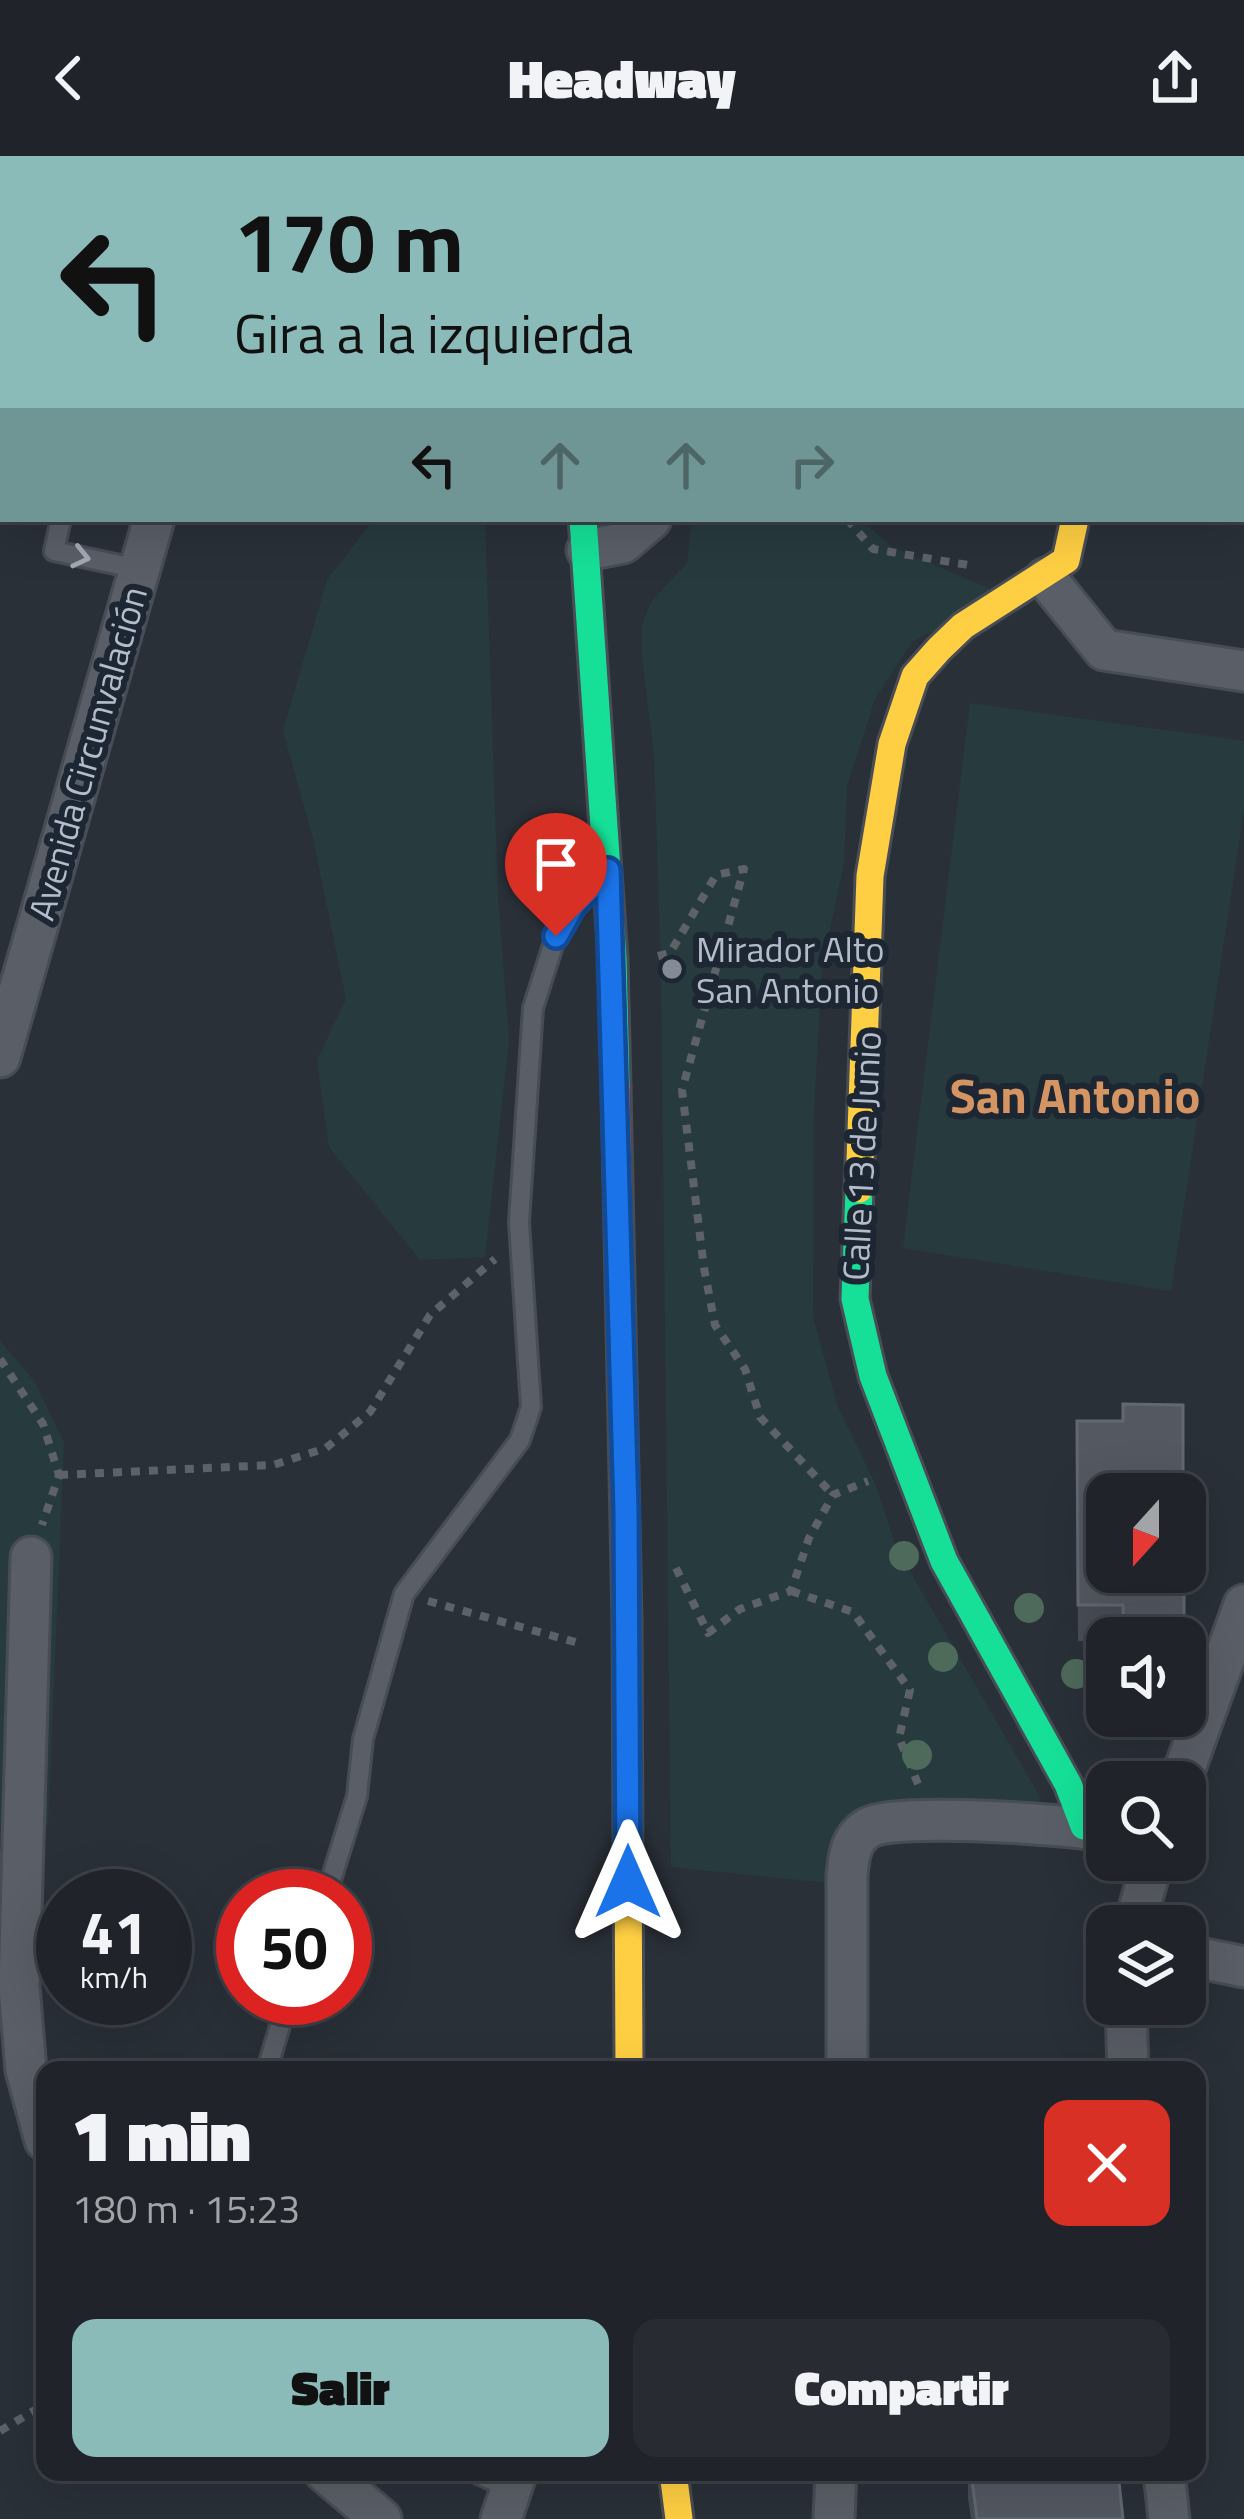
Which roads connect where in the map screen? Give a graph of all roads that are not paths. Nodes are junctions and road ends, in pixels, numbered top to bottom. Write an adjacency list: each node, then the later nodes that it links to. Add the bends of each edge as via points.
1 (60, 522): 6 (lane, one-way to 6, via 54,550)
2 (153, 522): 6 (street, Avenida Circunvalación)
3 (648, 522): 5 (street, via 623,543)
4 (1074, 522): 7 (main road, via 1066,560)
5 (585, 535): 9 (main road)
6 (139, 569): 10 (street, Avenida Circunvalación)
7 (1046, 578): 8 (street, via 1104,650); 14 (main road, Calle 13 de Junio, via 939,649 915,676 892,744 870,876 855,1299 873,1376 944,1561)
8 (1244, 671)
9 (608, 870): 16 (lane, via 556,936 533,1008 520,1238 531,1406 520,1440 404,1594); 22 (main road, via 627,1556)
10 (0, 1057)
11 (31, 1557): 25 (street, via 19,1986)
12 (1244, 1605): 13 (street)
13 (1188, 1761)
14 (1086, 1814)
15 (1086, 1829): 23 (street, via 878,1823 856,1837)
16 (334, 1869)
17 (1206, 1959): 18 (street)
18 (1244, 1967)
19 (280, 2025): 21 (lane)
20 (1127, 2025): 24 (street)
21 (270, 2061)
22 (629, 2061)
23 (847, 2061)
24 (1128, 2061)
25 (36, 2107)
26 (336, 2481): 30 (street)
27 (674, 2481): 31 (main road)
28 (836, 2481): 32 (street)
29 (1165, 2481): 33 (street)
30 (381, 2519)
31 (679, 2519)
32 (834, 2519)
33 (1168, 2519)

